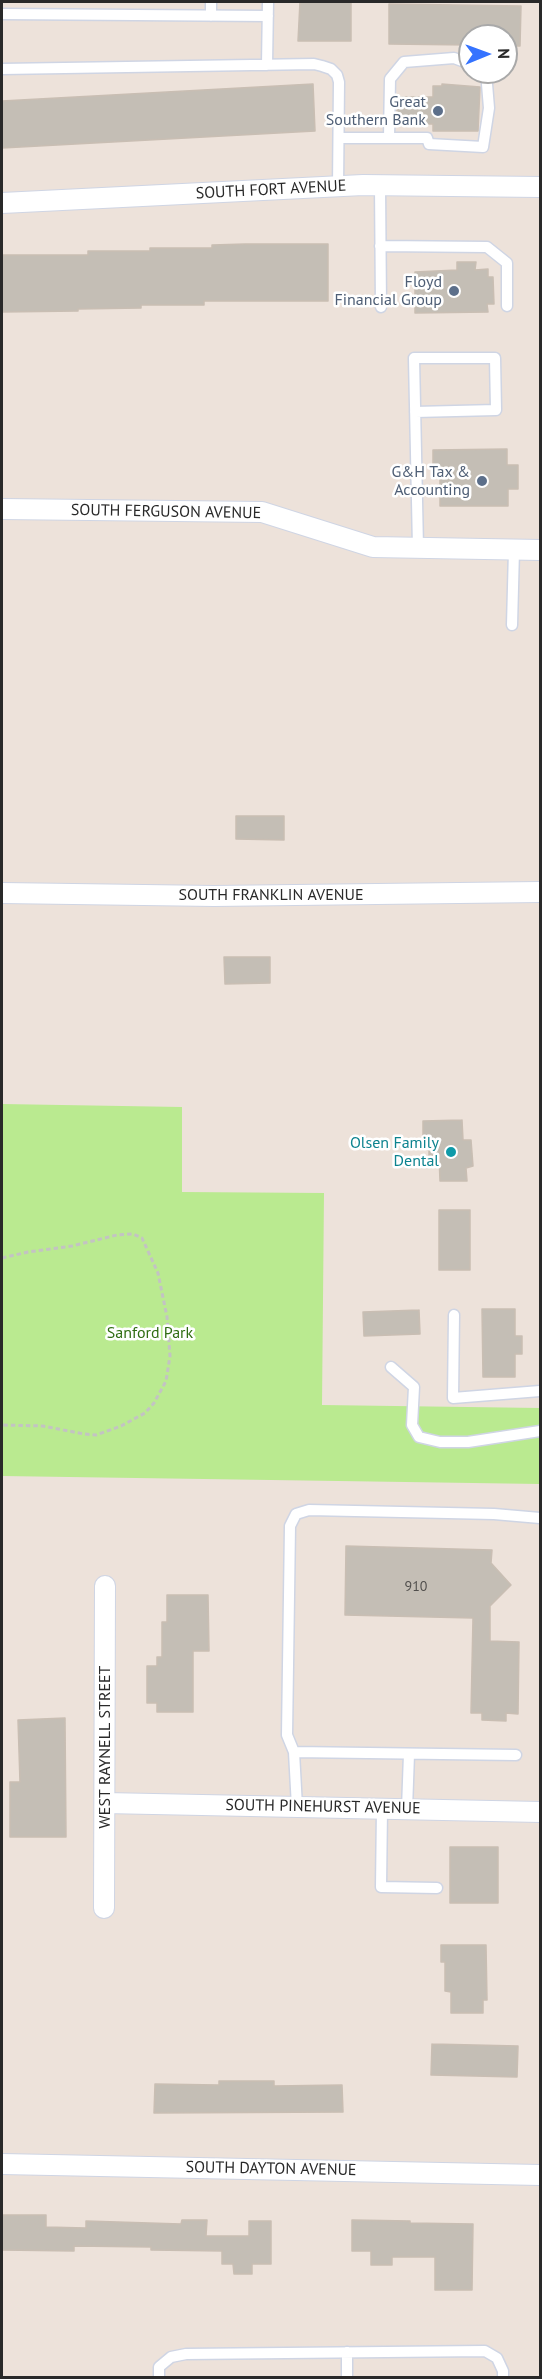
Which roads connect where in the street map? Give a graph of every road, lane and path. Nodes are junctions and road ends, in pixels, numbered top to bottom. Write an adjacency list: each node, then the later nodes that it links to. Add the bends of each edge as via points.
1 (211, 2): 4 (lane)
2 (268, 2): 5 (lane)
3 (2, 14): 4 (lane)
4 (211, 16): 5 (lane)
5 (268, 16): 7 (lane)
6 (458, 60): 11 (lane, via 404,62 390,79)
7 (267, 65): 8 (lane); 10 (lane, via 314,64 338,75)
8 (2, 69)
9 (487, 84): 11 (lane, via 489,108 483,147 429,144 427,138)
10 (339, 138): 11 (lane); 13 (lane)
11 (389, 138)
12 (380, 186): 13 (street, SOUTH FORT AVENUE); 14 (street, SOUTH FORT AVENUE); 16 (lane)
13 (338, 187): 15 (street, SOUTH FORT AVENUE)
14 (540, 187)
15 (2, 203)
16 (381, 246): 17 (lane, via 487,247 507,263); 18 (lane)
17 (507, 306)
18 (381, 307)
19 (415, 412): 19 (lane, via 414,358 495,358 496,410); 21 (lane)
20 (2, 509): 21 (street, SOUTH FERGUSON AVENUE, via 262,512 373,547)
21 (418, 548): 22 (street, SOUTH FERGUSON AVENUE)
22 (514, 550): 23 (street, SOUTH FERGUSON AVENUE); 24 (lane)
23 (540, 550)
24 (512, 625)
25 (540, 892): 26 (street, SOUTH FRANKLIN AVENUE, via 214,896)
26 (2, 893)
27 (2, 1258): 31 (path, via 117,1235 142,1238 158,1273 170,1356 166,1381 154,1403 145,1413 121,1426 84,1434 43,1426)
28 (454, 1315): 30 (lane, via 453,1398)
29 (391, 1367): 32 (lane, via 414,1387 412,1425 419,1437 468,1442)
30 (540, 1391)
31 (2, 1425)
32 (540, 1431)
33 (540, 1518): 35 (lane, via 333,1510 296,1514 290,1526 287,1735)
34 (105, 1586): 38 (street, WEST RAYNELL STREET)
35 (294, 1752): 36 (lane); 39 (lane)
36 (409, 1754): 37 (lane); 41 (lane)
37 (516, 1755)
38 (105, 1803): 39 (street, SOUTH PINEHURST AVENUE); 44 (street, WEST RAYNELL STREET)
39 (297, 1807): 40 (street, SOUTH PINEHURST AVENUE)
40 (382, 1809): 41 (street, SOUTH PINEHURST AVENUE); 43 (lane, via 381,1887)
41 (407, 1809): 42 (street, SOUTH PINEHURST AVENUE)
42 (540, 1812)
43 (438, 1888)
44 (104, 1908)
45 (2, 2164): 46 (street, SOUTH DAYTON AVENUE)
46 (540, 2175)
47 (347, 2352): 48 (lane, via 171,2356 159,2367); 49 (lane); 50 (lane, via 485,2350 497,2358)
48 (159, 2378)
49 (347, 2378)
50 (503, 2378)

